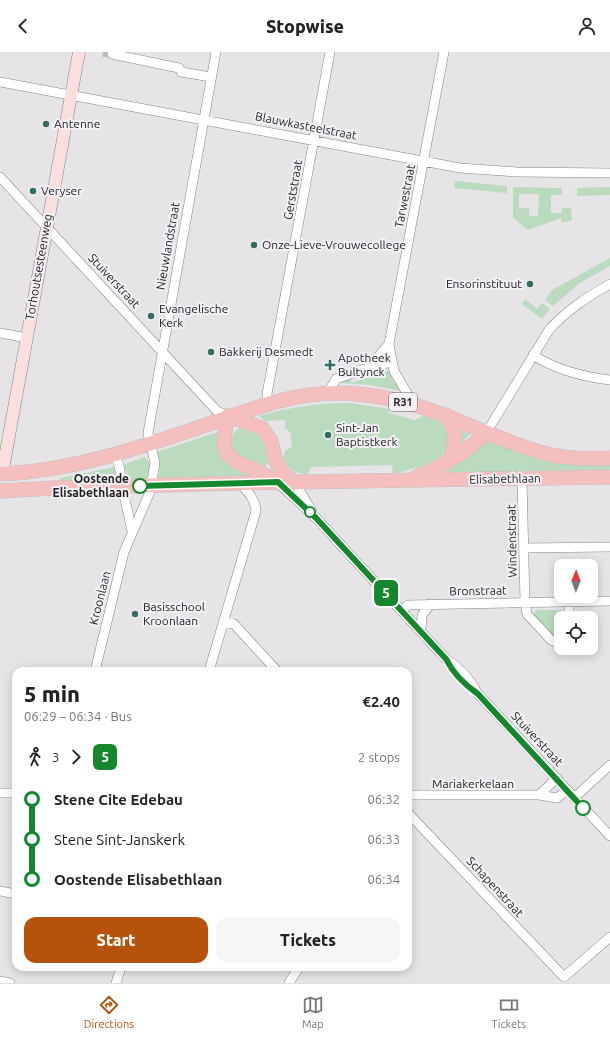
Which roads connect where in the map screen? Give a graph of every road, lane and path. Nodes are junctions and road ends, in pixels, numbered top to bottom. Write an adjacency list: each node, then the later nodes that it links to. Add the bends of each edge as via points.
1 (79, 52): 8 (street, Torhoutsesteenweg)
2 (216, 52): 6 (street, Nieuwlandstraat)
3 (330, 52): 10 (street, Gerststraat)
4 (444, 52): 11 (street, Tarwestraat)
5 (112, 54): 6 (street, via 179,68 181,72)
6 (211, 78): 9 (street, Nieuwlandstraat)
7 (0, 82): 8 (street, Blauwkasteelstraat)
8 (71, 95): 9 (street, Blauwkasteelstraat); 14 (street, Torhoutsesteenweg)
9 (204, 120): 10 (street, Blauwkasteelstraat); 19 (street, Nieuwlandstraat)
10 (314, 140): 11 (street, Blauwkasteelstraat); 26 (street, Gerststraat, via 267,394)
11 (424, 161): 12 (street, Blauwkasteelstraat, via 460,168 517,172); 18 (street, Tarwestraat)
12 (610, 173)
13 (0, 177): 14 (street, Stuiverstraat)
14 (47, 226): 17 (street, Torhoutsesteenweg); 19 (street, Stuiverstraat)
15 (610, 284): 20 (street, via 578,302 561,316)
16 (0, 333): 17 (street)
17 (27, 338): 34 (street, Torhoutsesteenweg)
18 (389, 344): 21 (street, Tarwestraat); 22 (street, Tarwestraat)
19 (161, 350): 27 (street, Stuiverstraat, via 217,411); 30 (street, Nieuwlandstraat, via 148,433)
20 (533, 355): 23 (street, via 578,374); 29 (street)
21 (392, 362): 22 (street); 25 (street, Tarwestraat)
22 (373, 366): 24 (street, via 336,379)
23 (610, 380)
24 (327, 394): 25 (main road, R31, via 372,396); 26 (main road, R31, via 292,397)
25 (408, 403): 28 (main road, R31)
26 (268, 404): 27 (main road, R31)
27 (228, 416): 30 (main road, R31); 38 (main road, via 224,446 231,459); 39 (main road, via 262,428 271,441 276,462 283,473)
28 (446, 416): 29 (main road, R31); 33 (main road, via 454,428 456,441)
29 (486, 433): 32 (main road, R31, via 548,454 572,458); 33 (main road, Elisabethlaan)
30 (150, 444): 31 (main road, R31); 42 (street, via 155,463)
31 (115, 455): 34 (main road, R31, via 83,464); 41 (street)
32 (610, 458)
33 (450, 460): 37 (main road, Elisabethlaan, via 435,470)
34 (1, 477)
35 (610, 477): 36 (main road, Elisabethlaan)
36 (522, 478): 37 (main road, Elisabethlaan); 47 (street, Windenstraat)
37 (400, 481): 39 (main road, Elisabethlaan)
38 (278, 482): 39 (main road, Elisabethlaan); 40 (main road, Elisabethlaan); 44 (street, Stuiverstraat)
39 (295, 482): 44 (street, Stuiverstraat)
40 (238, 483): 42 (main road, Elisabethlaan); 54 (street, via 250,494 256,511)
41 (122, 486): 42 (main road, Elisabethlaan); 43 (main road, Elisabethlaan); 45 (street)
42 (151, 486): 45 (street, Kroonlaan)
43 (0, 491)
44 (316, 518): 53 (street, Stuiverstraat)
45 (132, 531): 57 (street, Kroonlaan, via 124,552)
46 (610, 547): 47 (street)
47 (524, 548): 50 (street, Windenstraat)
48 (598, 601): 49 (street, Bronstraat)
49 (610, 601)
50 (525, 602): 51 (street, Bronstraat); 52 (street, Bronstraat); 56 (street, via 527,614)
51 (554, 602)
52 (431, 604): 53 (street, Bronstraat, via 408,605); 55 (street, via 422,615)
53 (401, 610): 55 (street, Stuiverstraat)
54 (223, 622): 58 (street); 59 (street, via 234,624)
55 (421, 632): 61 (street, Stuiverstraat, via 467,686 478,694)
56 (554, 641)
57 (96, 667)
58 (210, 667)
59 (273, 667)
60 (610, 765): 67 (street)
61 (557, 778): 62 (street, Stuiverstraat); 65 (street)
62 (567, 790): 65 (street, Mariakerkelaan, via 557,798); 67 (street, Stuiverstraat)
63 (0, 793): 64 (street)
64 (12, 793)
65 (539, 795): 66 (street, Mariakerkelaan)
66 (412, 796)
67 (574, 798): 69 (street, Stuiverstraat)
68 (412, 817): 72 (street, Schapenstraat, via 564,977)
69 (610, 836)
70 (0, 891): 71 (street)
71 (12, 893)
72 (610, 937)
73 (120, 971): 77 (street)
74 (296, 971): 78 (street)
75 (0, 981): 76 (street)
76 (10, 983)
77 (116, 983)
78 (289, 983)

